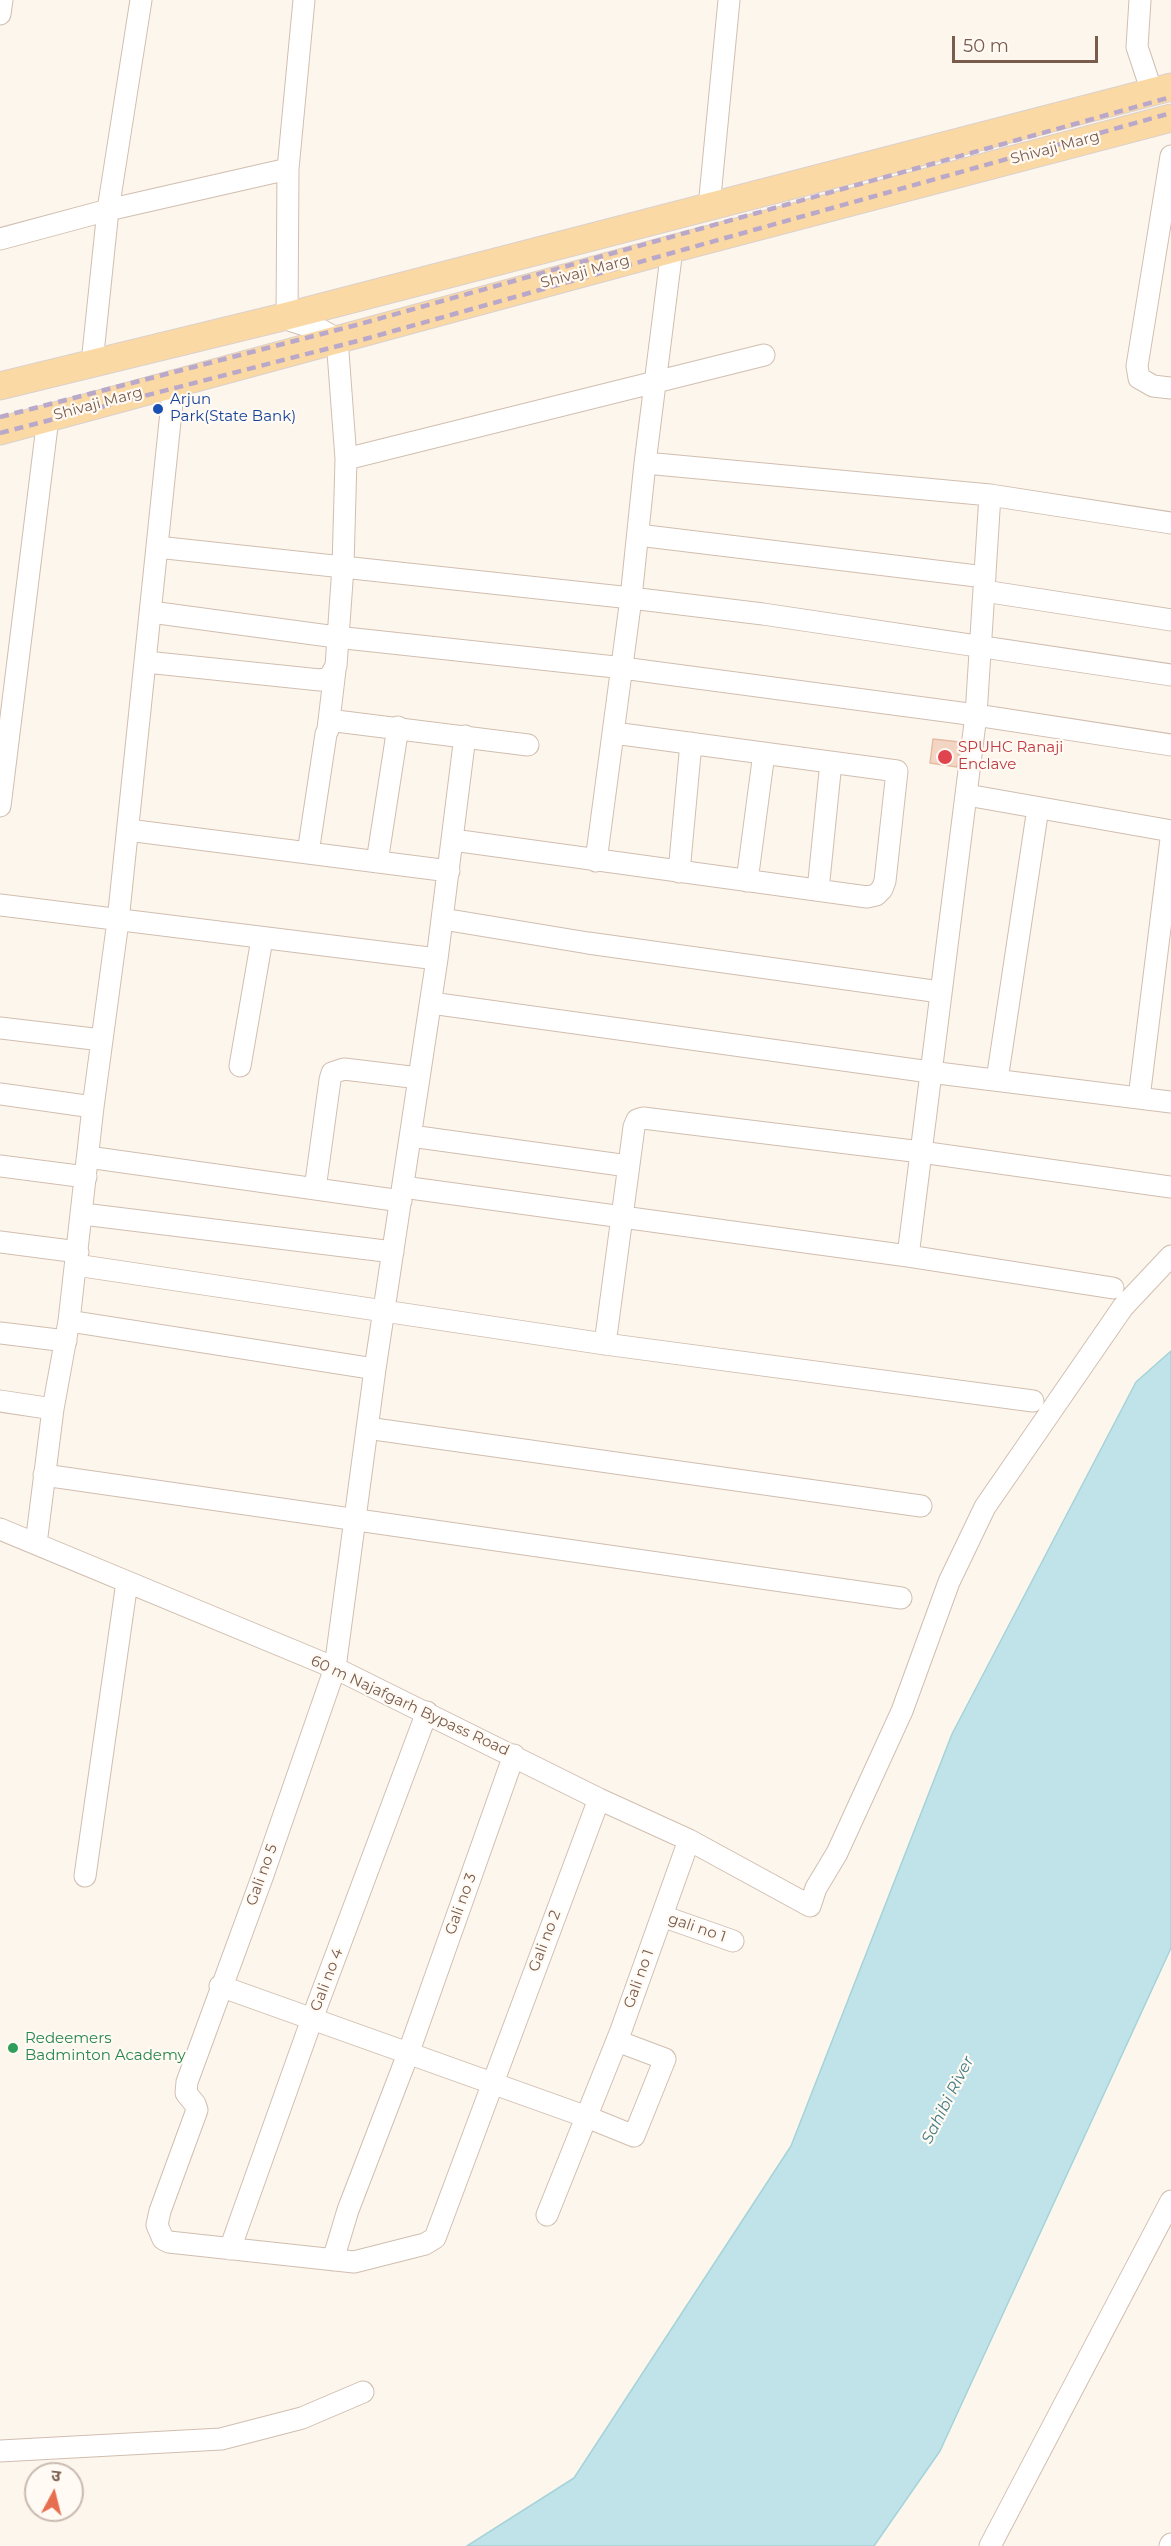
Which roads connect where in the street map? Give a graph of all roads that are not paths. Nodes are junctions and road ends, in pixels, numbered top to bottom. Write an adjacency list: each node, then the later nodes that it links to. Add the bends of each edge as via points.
1 (2, 0): 6 (street)
2 (141, 0): 12 (street)
3 (304, 0): 10 (street)
4 (729, 0): 11 (street)
5 (1140, 0): 7 (street, via 1137,46)
6 (0, 14)
7 (1161, 89): 11 (main road, Shivaji Marg)
8 (1171, 118): 14 (main road, Shivaji Marg)
9 (1171, 156): 22 (street, via 1137,366 1139,378 1153,386)
10 (288, 169): 12 (street); 15 (street)
11 (710, 207): 15 (main road, Shivaji Marg)
12 (108, 210): 13 (street); 18 (street)
13 (0, 239)
14 (672, 249): 16 (main road, Shivaji Marg); 19 (street)
15 (287, 316): 16 (street); 18 (main road, Shivaji Marg)
16 (337, 339): 20 (main road, Shivaji Marg); 25 (street)
17 (764, 355): 19 (street)
18 (92, 363): 21 (main road, Shivaji Marg)
19 (655, 382): 25 (street); 26 (street)
20 (174, 383): 23 (main road, Shivaji Marg); 30 (street)
21 (0, 386)
22 (1171, 388)
23 (48, 418): 24 (main road, Shivaji Marg); 43 (street)
24 (0, 431)
25 (346, 459): 31 (street)
26 (645, 463): 27 (street); 29 (street)
27 (990, 495): 28 (street); 32 (street)
28 (1171, 523)
29 (638, 535): 32 (street); 33 (street)
30 (157, 547): 31 (street); 34 (street)
31 (343, 567): 33 (street); 36 (street)
32 (984, 584): 35 (street); 37 (street)
33 (631, 598): 37 (street); 39 (street)
34 (151, 612): 36 (street); 38 (street)
35 (1171, 620)
36 (336, 637): 39 (street); 40 (street)
37 (980, 647): 41 (street); 42 (street)
38 (146, 662): 40 (street, via 320,680 329,678); 56 (street)
39 (621, 668): 42 (street); 46 (street)
40 (335, 670): 45 (street)
41 (1171, 675)
42 (976, 715): 50 (street); 53 (street)
43 (5, 724): 54 (street)
44 (398, 727): 45 (street, via 336,721); 47 (street); 62 (street)
45 (328, 729): 60 (street)
46 (614, 733): 48 (street); 61 (street)
47 (465, 736): 49 (street); 58 (street, Gali no 5)
48 (691, 743): 51 (street); 64 (street)
49 (528, 745)
50 (1171, 745)
51 (764, 753): 52 (street); 65 (street)
52 (831, 762): 66 (street); 66 (street, via 897,771 882,889 867,897)
53 (967, 795): 55 (street); 72 (street)
54 (0, 806)
55 (1038, 808): 57 (street); 79 (street)
56 (128, 830): 60 (street); 69 (street)
57 (1171, 831)
58 (453, 840): 61 (street); 63 (street, Gali no 5)
59 (1171, 840): 81 (street)
60 (308, 853): 62 (street)
61 (596, 861): 64 (street)
62 (377, 862): 63 (street)
63 (449, 871): 68 (street, Gali no 5)
64 (679, 872): 65 (street)
65 (747, 881): 66 (street)
66 (818, 890)
67 (0, 905): 69 (street)
68 (443, 918): 71 (street, Gali no 5); 72 (street, via 588,943)
69 (118, 921): 70 (street); 75 (street)
70 (262, 939): 71 (street); 76 (street)
71 (437, 959): 73 (street, Gali no 5)
72 (940, 992): 77 (street)
73 (431, 1002): 77 (street); 78 (street, Gali no 5)
74 (0, 1028): 75 (street)
75 (102, 1040): 83 (street)
76 (240, 1066)
77 (930, 1072): 79 (street); 85 (street)
78 (419, 1078): 84 (street, Gali no 5); 90 (street, via 344,1070 332,1073)
79 (997, 1080): 81 (street)
80 (0, 1094): 83 (street)
81 (1139, 1098): 82 (street)
82 (1171, 1102)
83 (93, 1107): 88 (street)
84 (411, 1136): 87 (street); 91 (street, Gali no 5)
85 (921, 1152): 87 (street, via 643,1118 634,1127); 89 (street); 96 (street)
86 (0, 1166): 88 (street)
87 (628, 1166): 93 (street)
88 (87, 1167): 90 (street); 92 (street)
89 (1171, 1187)
90 (315, 1189): 91 (street)
91 (402, 1194): 93 (street); 95 (street, Gali no 5)
92 (82, 1214): 95 (street); 98 (street)
93 (622, 1216): 96 (street); 103 (street)
94 (0, 1242): 98 (street)
95 (393, 1252): 100 (street, Gali no 5)
96 (908, 1256): 99 (street)
97 (1171, 1256): 120 (street, 60 m Najafgarh Bypass Road, via 1123,1307 985,1507 949,1582 902,1711 810,1906)
98 (77, 1258): 100 (street); 101 (street)
99 (1113, 1288)
100 (384, 1310): 103 (street); 104 (street, Gali no 5)
101 (68, 1331): 102 (street); 104 (street); 107 (street)
102 (0, 1333)
103 (605, 1344): 106 (street)
104 (375, 1369): 108 (street, Gali no 5)
105 (0, 1401): 107 (street)
106 (1033, 1401)
107 (53, 1409): 109 (street)
108 (367, 1428): 110 (street); 111 (street, Gali no 5)
109 (44, 1475): 111 (street); 113 (street)
110 (921, 1506)
111 (354, 1519): 115 (street); 116 (street, Gali no 5)
112 (0, 1529): 113 (street, 60 m Najafgarh Bypass Road)
113 (36, 1544): 114 (street, 60 m Najafgarh Bypass Road)
114 (127, 1582): 116 (street, 60 m Najafgarh Bypass Road); 121 (street)
115 (901, 1598)
116 (335, 1668): 117 (street, 60 m Najafgarh Bypass Road); 124 (street, Gali no 5)
117 (427, 1712): 118 (street, 60 m Najafgarh Bypass Road); 125 (street, Gali no 4)
118 (514, 1755): 119 (street, 60 m Najafgarh Bypass Road); 127 (street, Gali no 3)
119 (599, 1799): 120 (street, 60 m Najafgarh Bypass Road); 128 (street, Gali no 2)
120 (689, 1840): 122 (street, Gali no 1)
121 (85, 1876)
122 (662, 1916): 123 (street, gali no 1); 126 (street, Gali no 1)
123 (733, 1941)
124 (220, 1986): 125 (street); 132 (street, Gali no 5, via 187,2082 186,2093 195,2104 196,2116 157,2225 158,2233 169,2242)
125 (312, 2019): 127 (street); 132 (street, Gali no 4)
126 (617, 2041): 129 (street, Gali no 1); 129 (street, via 665,2059 634,2136)
127 (408, 2054): 128 (street); 133 (street, Gali no 3, via 348,2210)
128 (491, 2084): 129 (street); 133 (street, Gali no 2, via 435,2238 362,2262)
129 (587, 2117): 131 (street, Gali no 1)
130 (1171, 2201): 136 (street)
131 (548, 2215)
132 (230, 2249): 133 (street)
133 (333, 2260)
134 (363, 2392): 135 (street, via 302,2418 220,2439)
135 (0, 2451)
136 (990, 2546)

